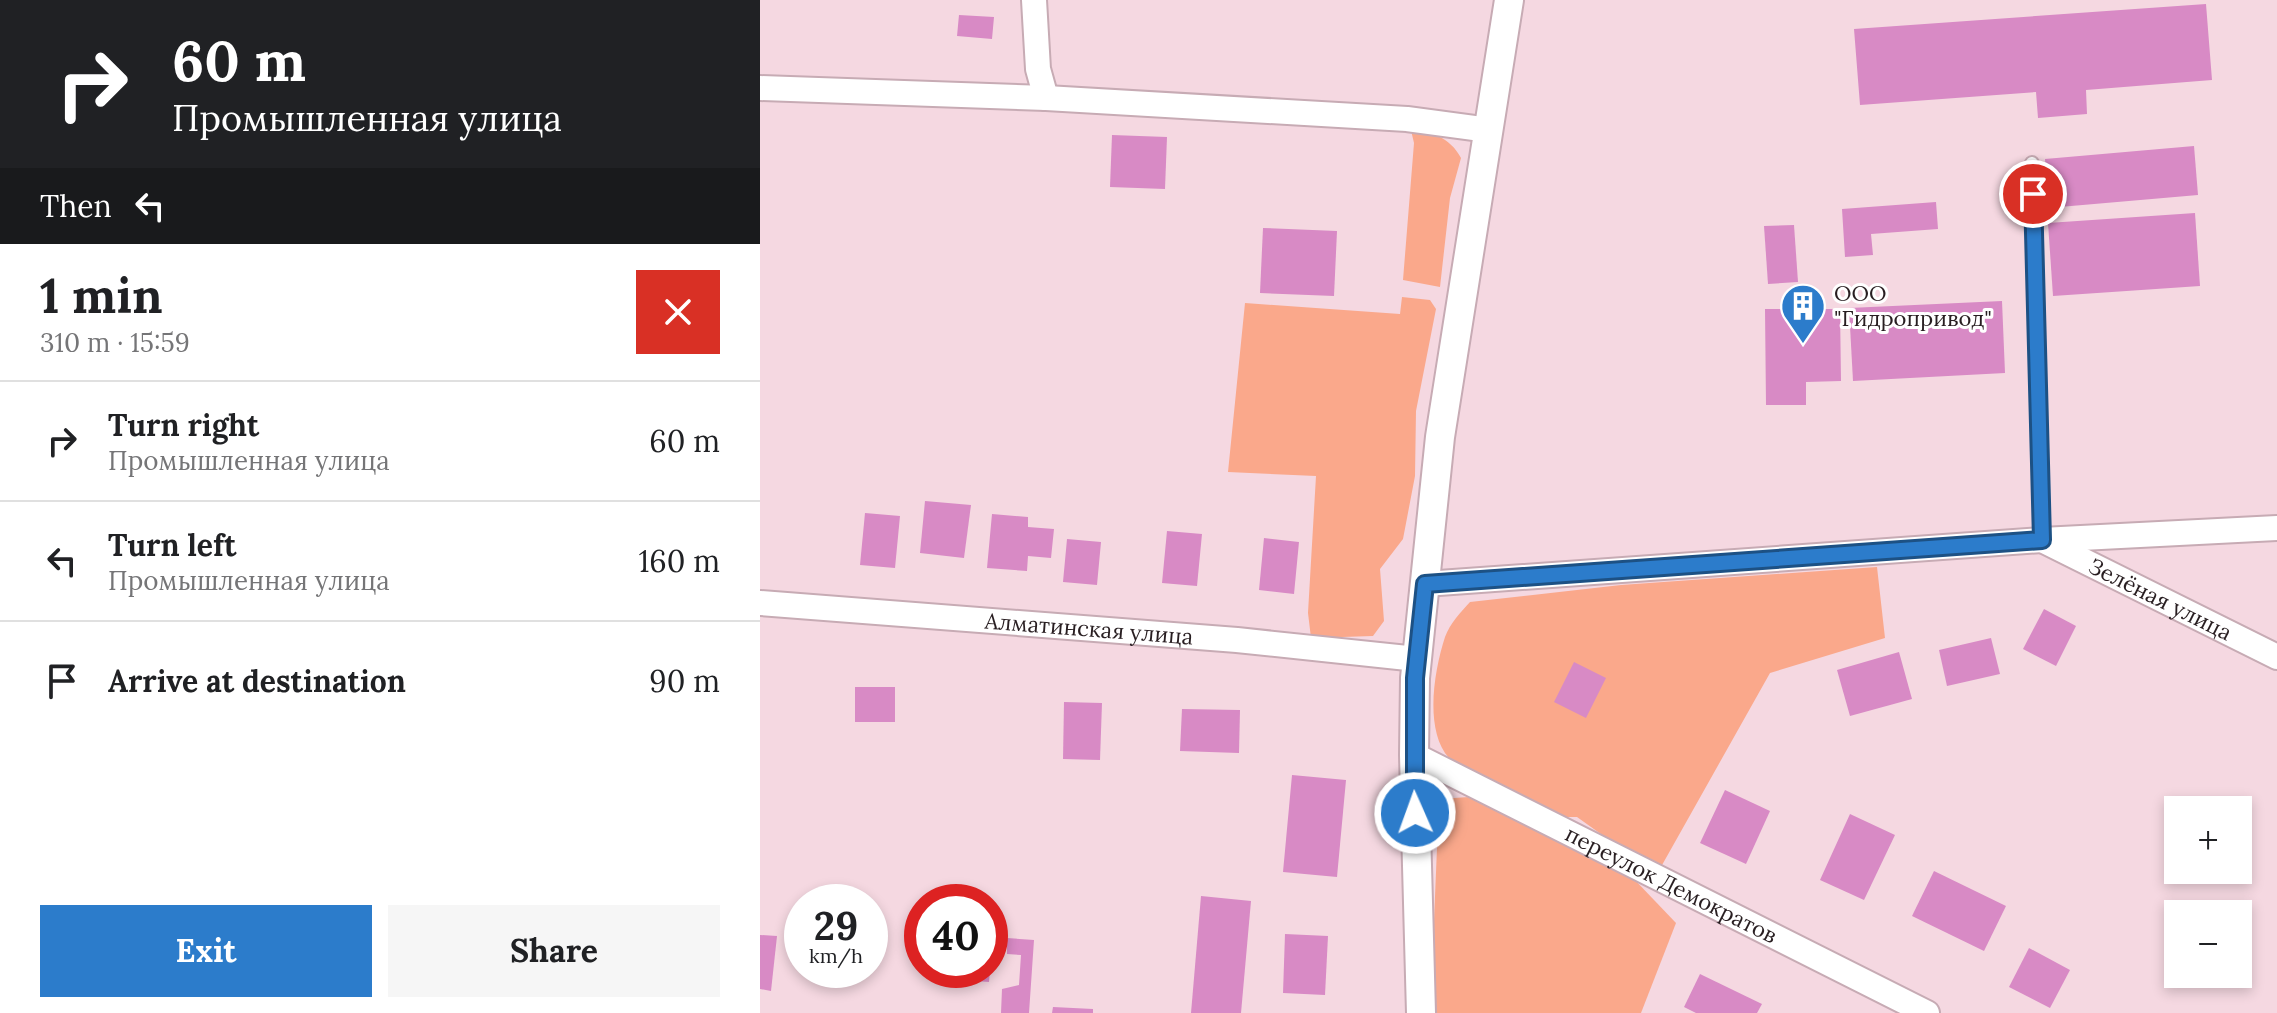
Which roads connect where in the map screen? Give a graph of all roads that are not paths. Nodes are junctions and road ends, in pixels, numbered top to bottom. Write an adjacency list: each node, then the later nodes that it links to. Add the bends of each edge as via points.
1 (1034, 0): 4 (street, via 1038,69)
2 (1509, 0): 5 (street)
3 (760, 88): 4 (street)
4 (1046, 98): 5 (street, via 1407,119)
5 (1489, 130): 9 (street, via 1440,437)
6 (2032, 163): 8 (lane)
7 (2277, 528): 8 (street)
8 (2042, 540): 9 (street); 11 (street, Зелёная улица)
9 (1425, 584): 12 (street)
10 (760, 603): 12 (street, Алматинская улица)
11 (2277, 657)
12 (1417, 659): 13 (street)
13 (1414, 755): 14 (street); 15 (street, переулок Демократов)
14 (1421, 1013)
15 (1927, 1013)

